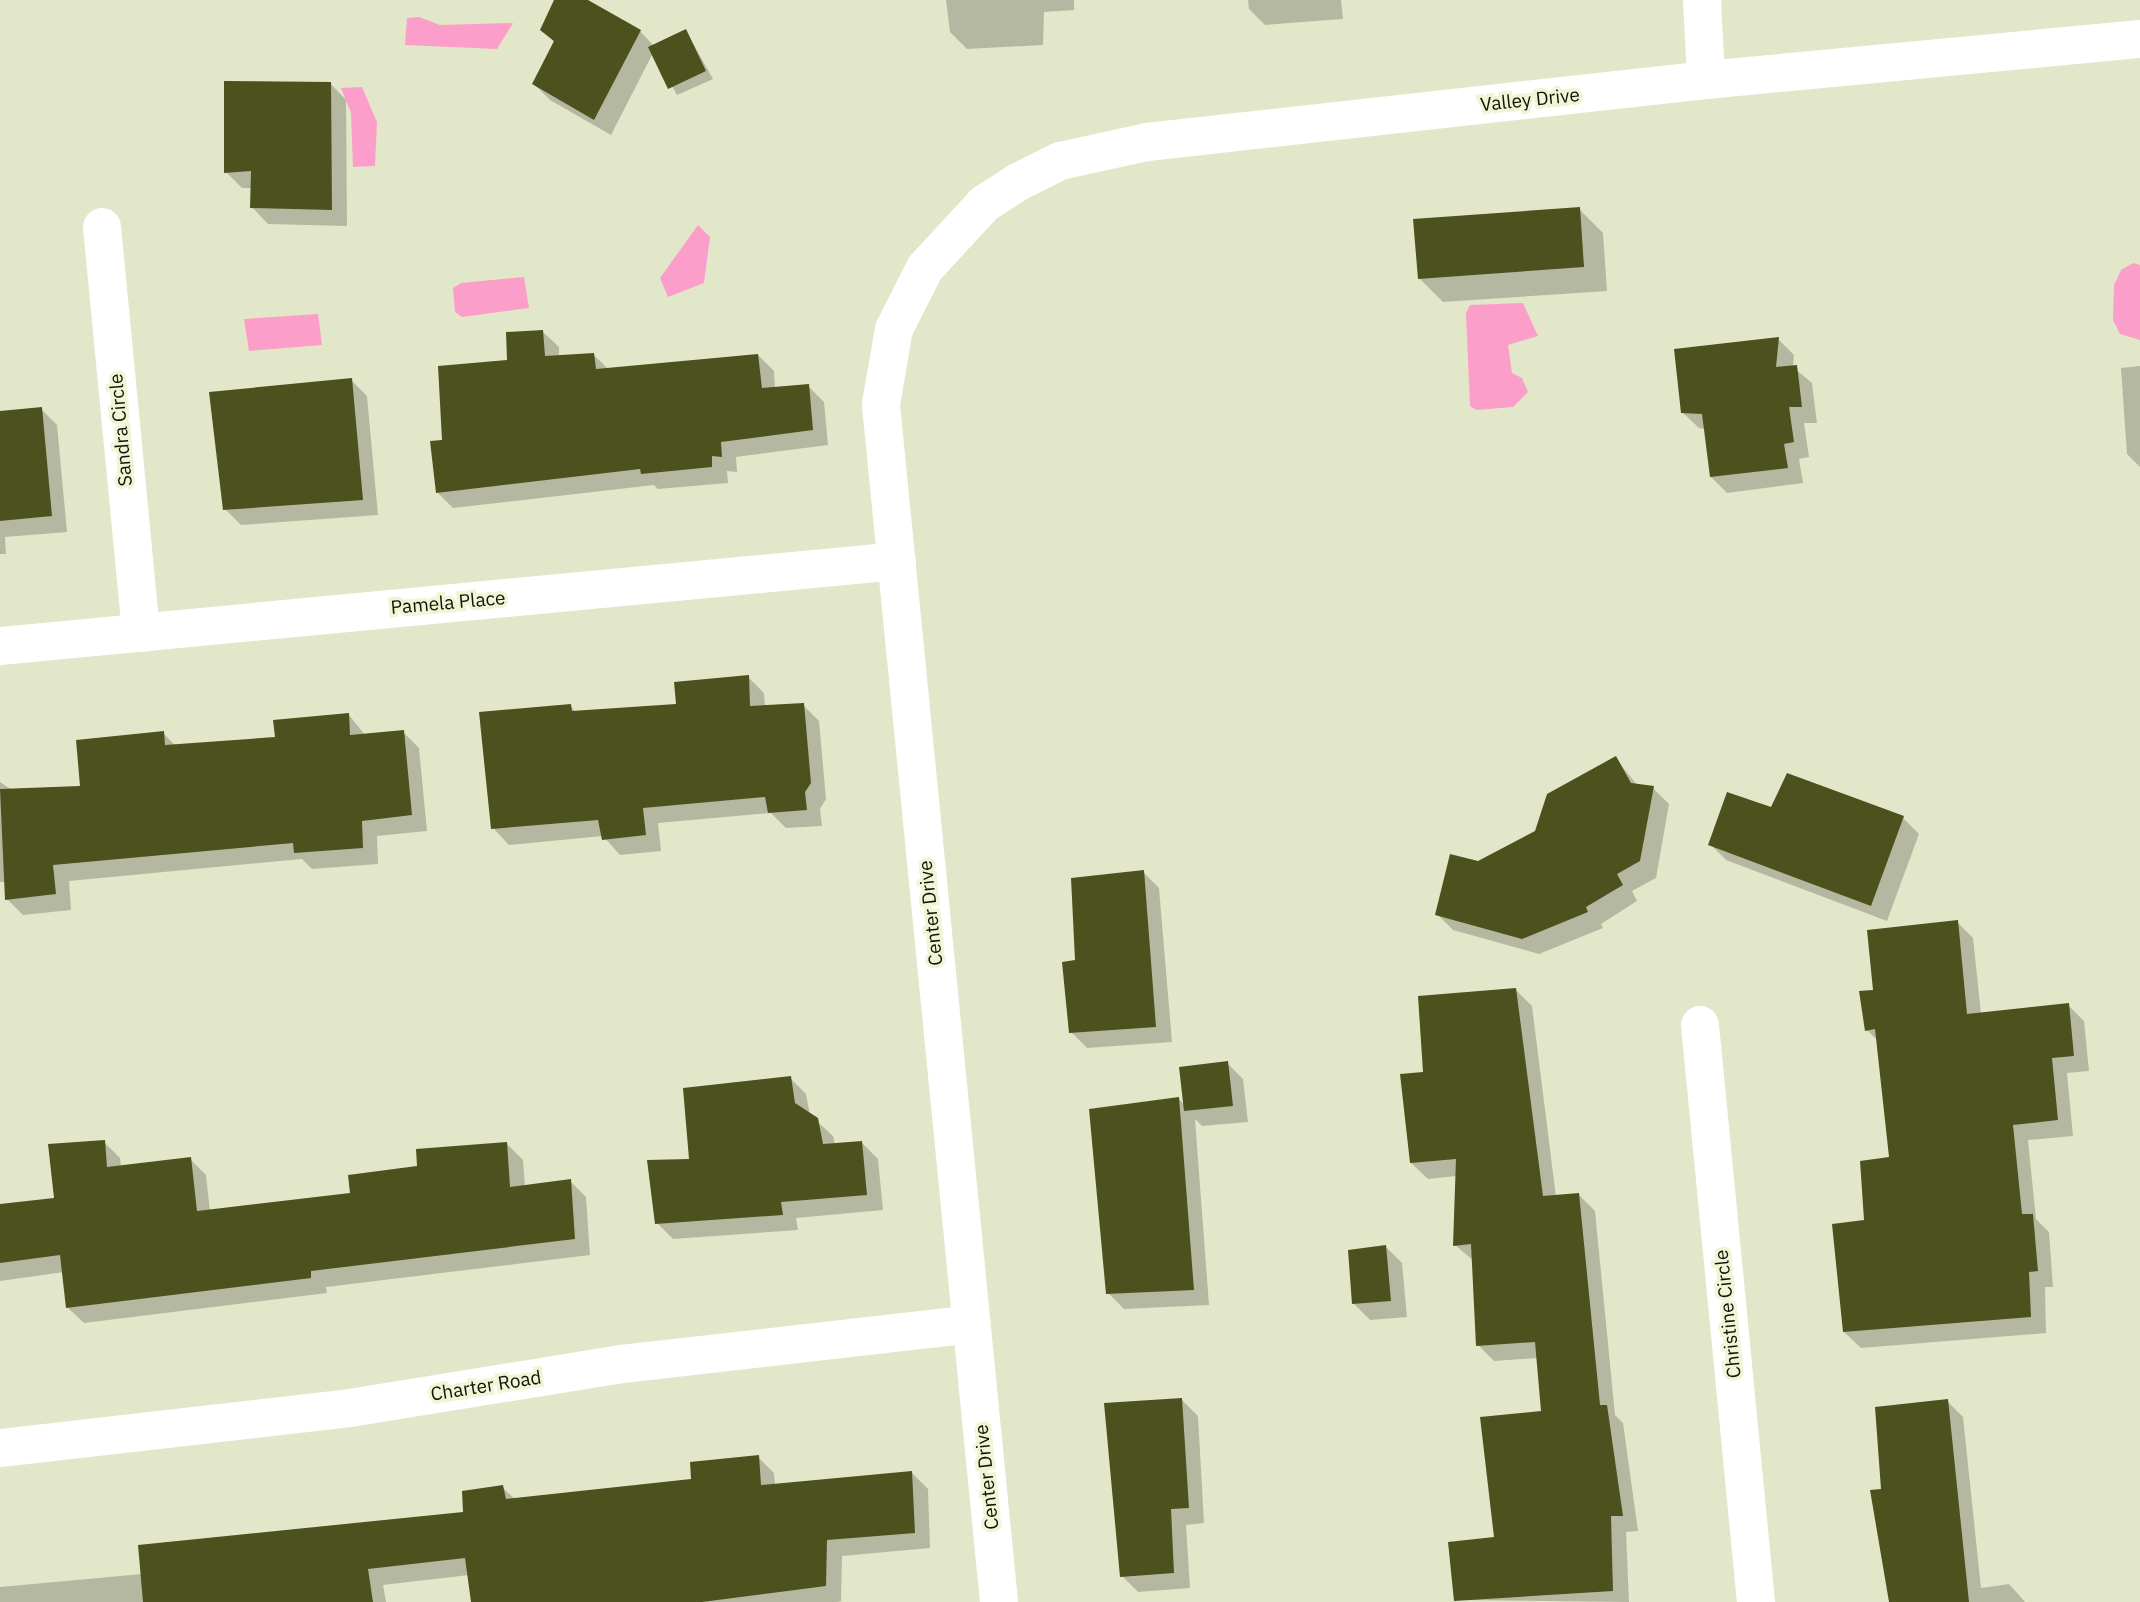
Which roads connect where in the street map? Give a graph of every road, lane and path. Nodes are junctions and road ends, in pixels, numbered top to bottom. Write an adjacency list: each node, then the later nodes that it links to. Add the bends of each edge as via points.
1 (1702, 0): 3 (street)
2 (2140, 39): 3 (street, Valley Drive)
3 (1706, 80): 5 (street, Valley Drive, via 1147,142 1099,152 1060,161 1018,181 984,204)
4 (102, 227): 7 (street, Sandra Circle)
5 (947, 239): 6 (street, Center Drive, via 908,298 885,364 881,404)
6 (897, 561): 7 (street, Pamela Place); 10 (street, Center Drive)
7 (141, 633): 8 (street, Pamela Place)
8 (0, 646)
9 (1700, 1025): 13 (street, Christine Circle)
10 (972, 1324): 11 (street, Charter Road, via 622,1364 350,1408); 12 (street, Center Drive)
11 (0, 1448)
12 (999, 1602)
13 (1756, 1602)

